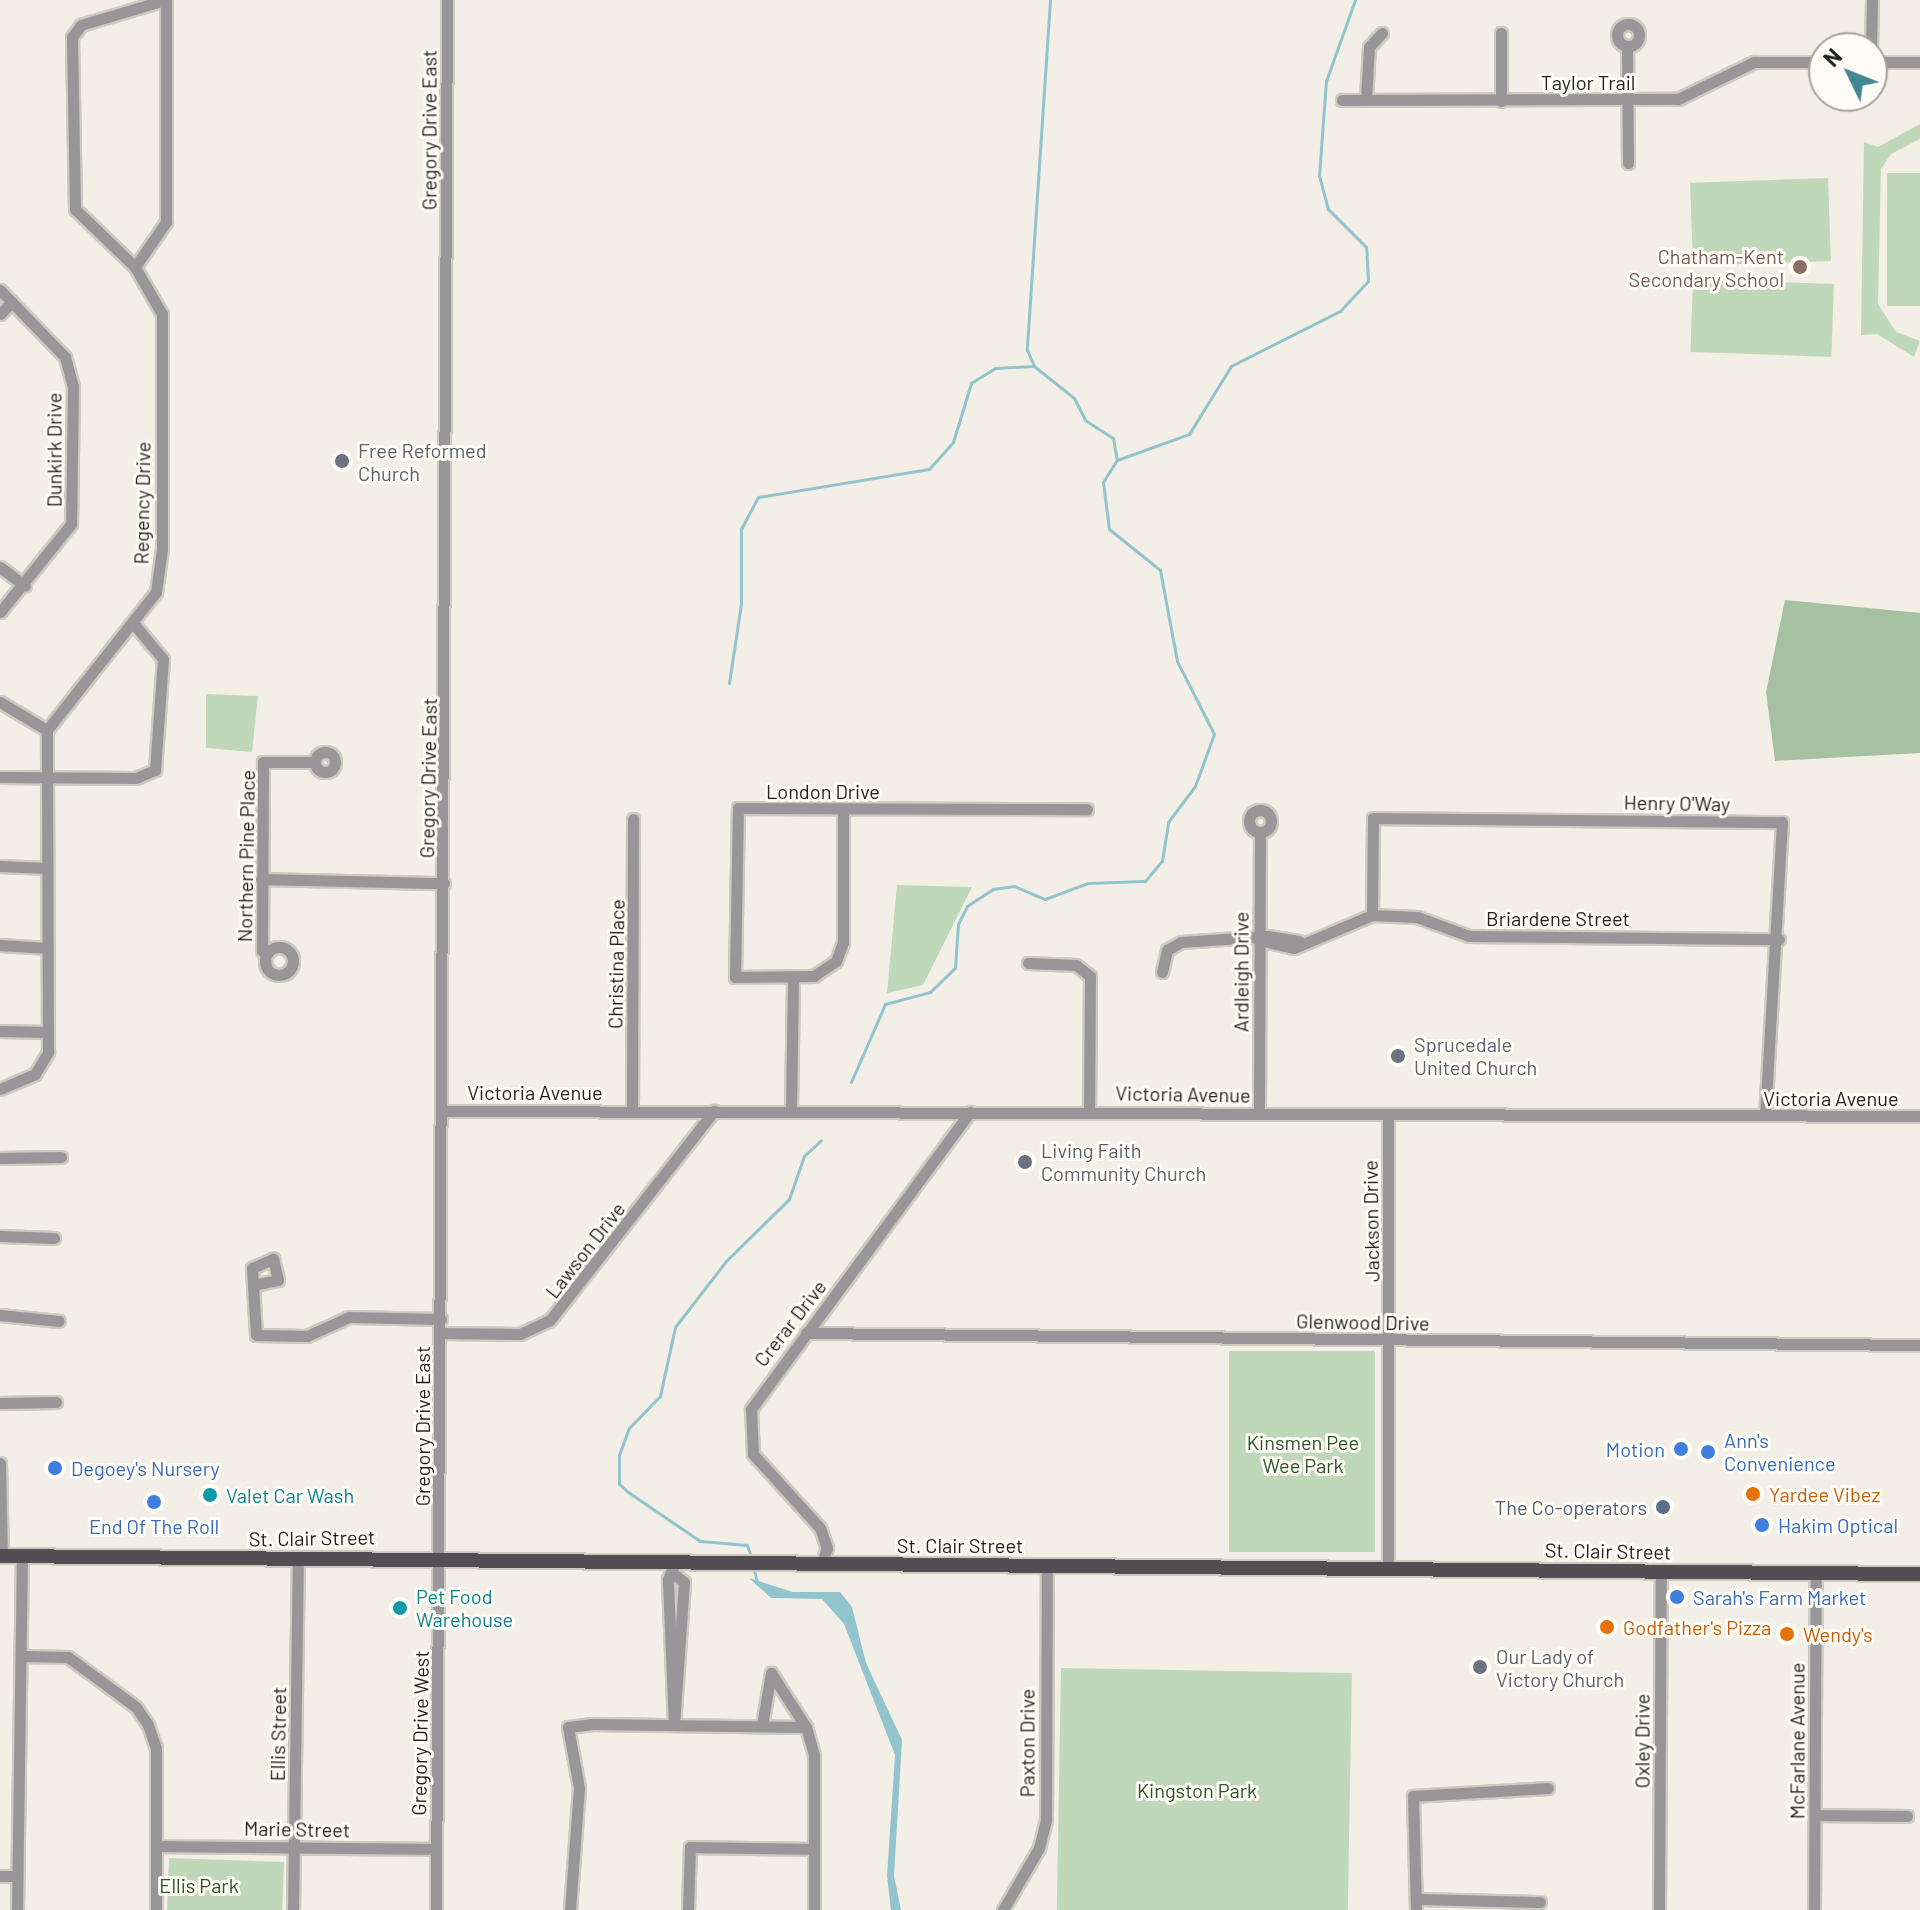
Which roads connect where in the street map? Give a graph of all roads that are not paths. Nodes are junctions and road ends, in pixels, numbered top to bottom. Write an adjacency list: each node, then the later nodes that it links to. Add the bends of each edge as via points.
1 (166, 0): 16 (street, via 166,222); 16 (street, Regency Drive, via 81,25 72,37 72,202)
2 (447, 0): 36 (street, Gregory Drive East)
3 (1872, 0): 4 (street)
4 (1871, 32)
5 (1382, 33): 11 (street, via 1369,47)
6 (1501, 33): 14 (street)
7 (1627, 46): 12 (street)
8 (1888, 61): 10 (street)
9 (1808, 62): 12 (street, Taylor Trail, via 1754,62 1690,96)
10 (1920, 62)
11 (1366, 99): 13 (street, Taylor Trail); 14 (street, Taylor Trail)
12 (1627, 99): 14 (street, Taylor Trail); 15 (street)
13 (1342, 100)
14 (1501, 101)
15 (1628, 163)
16 (135, 267): 23 (street, Regency Drive, via 163,327 162,549 156,592)
17 (0, 290): 18 (street, Dunkirk Drive)
18 (12, 302): 19 (street); 21 (street, Dunkirk Drive, via 65,357 73,386 71,524)
19 (0, 314)
20 (0, 567): 21 (street)
21 (25, 586): 22 (street, Dunkirk Drive)
22 (0, 612)
23 (133, 623): 25 (street, Regency Drive); 28 (street, via 163,659 155,770 136,778)
24 (0, 702): 25 (street)
25 (47, 730): 28 (street)
26 (315, 762): 35 (street, Northern Pine Place, via 263,762)
27 (0, 777): 28 (street)
28 (48, 778): 34 (street)
29 (1087, 809): 30 (street, London Drive)
30 (843, 810): 45 (street, via 842,948 828,970); 45 (street, London Drive, via 738,808 735,977)
31 (633, 819): 50 (street, Christina Place)
32 (1260, 832): 39 (street, Ardleigh Drive)
33 (0, 866): 34 (street)
34 (47, 868): 41 (street)
35 (261, 879): 36 (street); 42 (street, Northern Pine Place)
36 (444, 883): 51 (street, Gregory Drive East)
37 (1372, 915): 38 (street, Briardene Street, via 1417,917 1469,936); 38 (street, Henry O'Way, via 1373,818 1782,822); 39 (street, Briardene Street, via 1299,941)
38 (1779, 939): 57 (street, Henry O'Way)
39 (1259, 940): 44 (street, Briardene Street, via 1174,944); 55 (street, Ardleigh Drive)
40 (0, 945): 41 (street)
41 (47, 948): 47 (street)
42 (262, 951)
43 (1028, 963): 53 (street, via 1076,965 1090,976)
44 (1162, 972)
45 (793, 978): 49 (street)
46 (0, 1031): 47 (street)
47 (48, 1032): 48 (street, via 48,1052 35,1074)
48 (0, 1089)
49 (791, 1109): 52 (street, Victoria Avenue); 54 (street, Victoria Avenue)
50 (632, 1110): 51 (street, Victoria Avenue); 52 (street, Victoria Avenue)
51 (446, 1111): 65 (street, Gregory Drive East)
52 (714, 1111): 67 (street, Lawson Drive, via 550,1320 520,1334)
53 (1089, 1111): 54 (street, Victoria Avenue); 55 (street, Victoria Avenue)
54 (970, 1112): 68 (street, Crerar Drive)
55 (1259, 1113): 56 (street, Victoria Avenue)
56 (1388, 1114): 57 (street, Victoria Avenue); 69 (street, Jackson Drive)
57 (1765, 1115): 58 (street, Victoria Avenue)
58 (1920, 1116)
59 (61, 1157): 60 (street)
60 (0, 1158)
61 (0, 1236): 62 (street)
62 (54, 1238)
63 (258, 1284): 65 (street, via 256,1335 307,1336 349,1317)
64 (0, 1315): 66 (street)
65 (441, 1319): 67 (street, Gregory Drive East)
66 (59, 1321)
67 (441, 1333): 76 (street, Gregory Drive East)
68 (806, 1333): 69 (street, Glenwood Drive); 78 (street, Crerar Drive, via 756,1399 747,1433 759,1463 820,1528 827,1548)
69 (1391, 1341): 70 (street, Glenwood Drive); 80 (street, Jackson Drive)
70 (1920, 1345)
71 (56, 1402): 72 (street)
72 (0, 1403)
73 (0, 1463): 74 (street)
74 (1, 1556): 75 (main road, St. Clair Street)
75 (22, 1557): 77 (main road, St. Clair Street); 85 (street)
76 (440, 1557): 77 (main road, St. Clair Street); 81 (main road, St. Clair Street); 94 (street, Gregory Drive West)
77 (298, 1559): 93 (street, Ellis Street)
78 (821, 1565): 79 (main road, St. Clair Street); 81 (main road, St. Clair Street)
79 (1047, 1566): 80 (main road, St. Clair Street); 107 (street, Paxton Drive, via 1046,1820 1039,1848)
80 (1388, 1568): 83 (main road, St. Clair Street)
81 (674, 1569): 86 (street, via 668,1637); 86 (street, via 684,1582)
82 (1816, 1572): 83 (main road, St. Clair Street); 84 (main road, St. Clair Street); 90 (street, McFarlane Avenue)
83 (1661, 1573): 108 (street, Oxley Drive)
84 (1920, 1574)
85 (23, 1656): 92 (street, via 68,1657 136,1707 156,1748); 97 (street)
86 (674, 1725): 87 (street); 104 (street, via 568,1727 579,1788)
87 (762, 1725): 88 (street); 88 (street, via 771,1673)
88 (806, 1727): 95 (street)
89 (1548, 1788): 99 (street, via 1413,1796)
90 (1815, 1815): 91 (street); 109 (street, McFarlane Avenue)
91 (1907, 1816)
92 (157, 1846): 93 (street, Marie Street); 101 (street)
93 (294, 1847): 94 (street, Marie Street); 102 (street, Ellis Street)
94 (436, 1849): 103 (street, Gregory Drive West)
95 (814, 1849): 105 (street, via 690,1847); 106 (street)
96 (0, 1876): 97 (street)
97 (17, 1876): 100 (street)
98 (1540, 1902): 99 (street)
99 (1416, 1905)
100 (17, 1910)
101 (156, 1910)
102 (293, 1910)
103 (436, 1910)
104 (570, 1910)
105 (688, 1910)
106 (814, 1910)
107 (1003, 1910)
108 (1659, 1910)
109 (1814, 1910)

